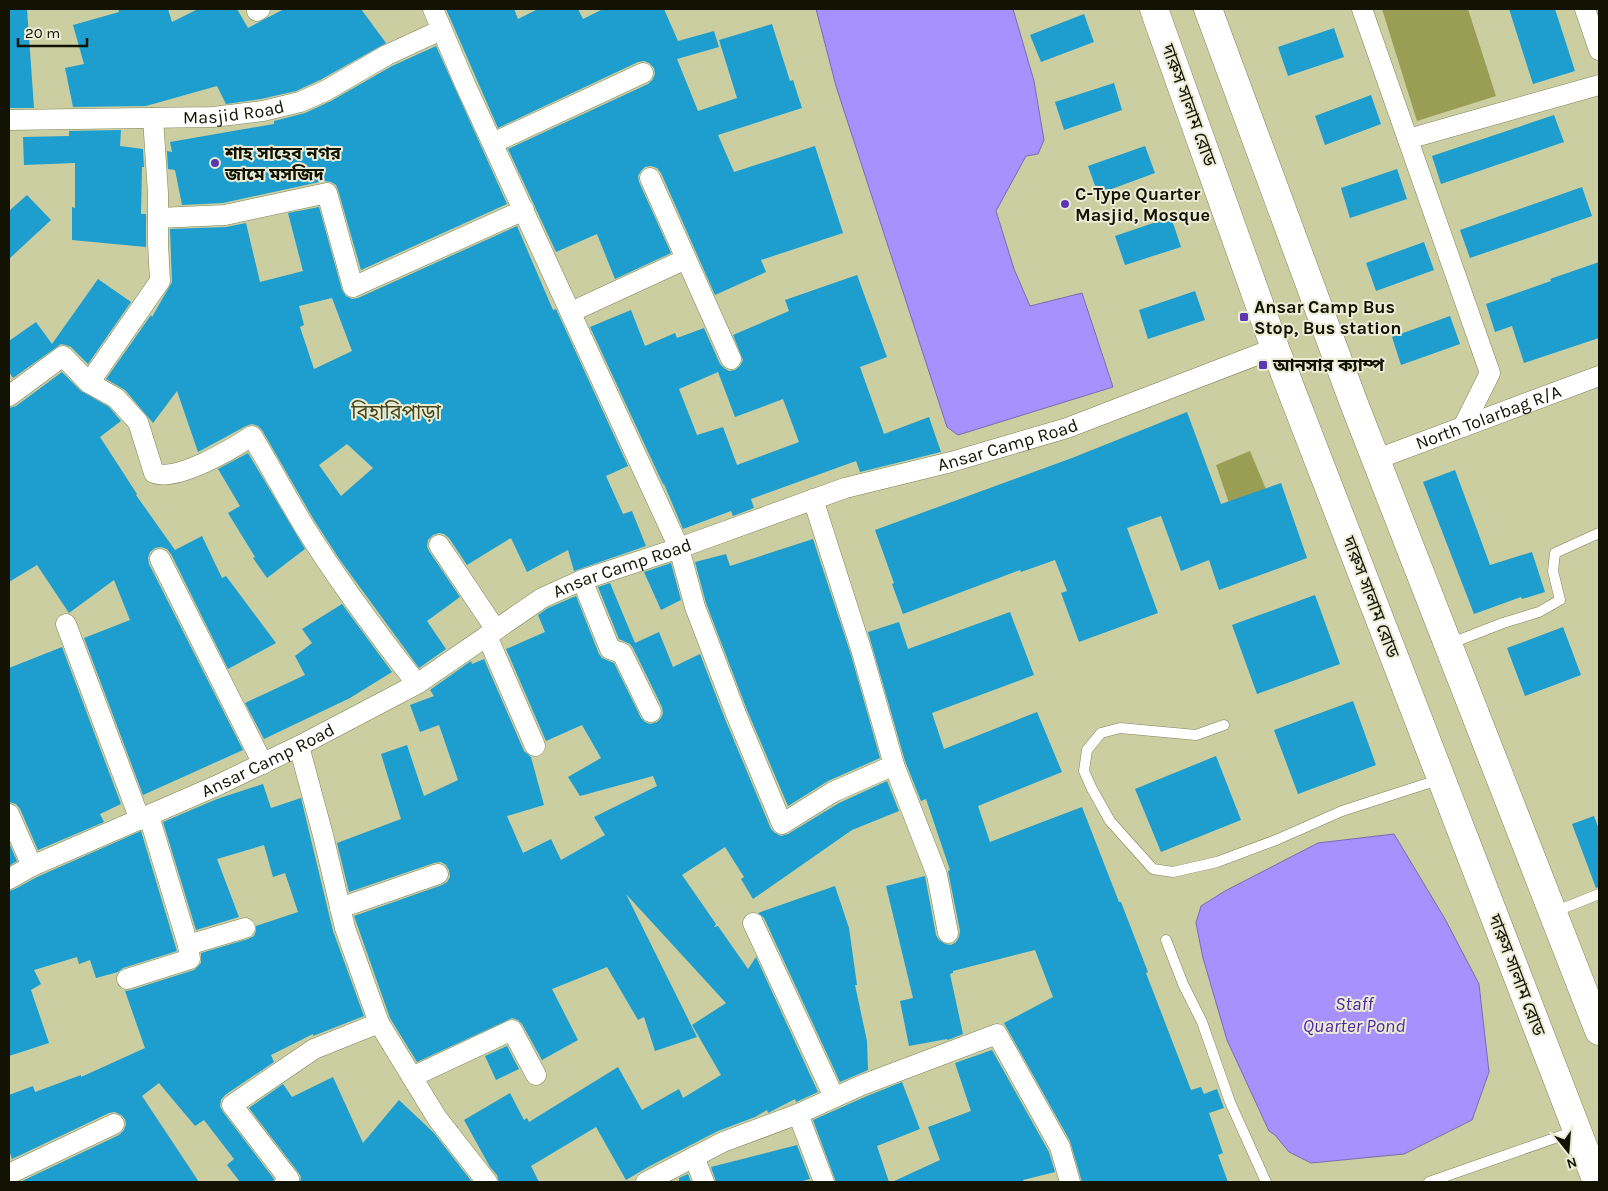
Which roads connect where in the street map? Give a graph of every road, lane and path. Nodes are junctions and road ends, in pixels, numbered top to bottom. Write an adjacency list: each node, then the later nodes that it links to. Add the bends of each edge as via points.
1 (433, 9): 6 (street)
2 (1154, 9): 19 (main road, দারুস সালাম রোড)
3 (1208, 9): 25 (main road)
4 (1362, 9): 12 (street)
5 (1585, 9): 7 (street)
6 (441, 30): 10 (street, Masjid Road, via 300,102 263,111); 13 (street)
7 (1599, 50)
8 (643, 73): 13 (street)
9 (1599, 85): 12 (street)
10 (153, 118): 11 (street, Masjid Road); 16 (street)
11 (9, 120)
12 (1408, 139): 24 (street, via 1490,373)
13 (493, 143): 15 (street)
14 (650, 178): 17 (street)
15 (524, 210): 16 (street, via 353,287 327,193 225,215); 18 (street)
16 (158, 218): 22 (street, via 160,281)
17 (686, 259): 18 (street); 20 (street)
18 (571, 312): 29 (street)
19 (1275, 348): 26 (street, Ansar Camp Road, via 1067,428 951,462 845,488); 42 (main road, দারুস সালাম রোড)
20 (731, 359)
21 (1599, 376): 24 (street, North Tolarbag R/A)
22 (89, 383): 23 (street, via 63,356); 35 (street, via 116,398 138,422 154,473 161,476 218,457 252,436 326,560)
23 (9, 396)
24 (1463, 427): 25 (street, North Tolarbag R/A)
25 (1377, 459): 34 (main road)
26 (813, 500): 29 (street, Ansar Camp Road); 41 (street)
27 (1599, 533): 34 (lane, via 1555,553 1553,571 1560,600 1539,612)
28 (439, 545): 33 (street)
29 (679, 548): 31 (street, Ansar Camp Road); 41 (street, via 695,607 782,824 833,792)
30 (160, 559): 40 (street)
31 (582, 580): 33 (street, Ansar Camp Road, via 542,598); 36 (street, via 610,649 622,654)
32 (66, 624): 44 (street)
33 (491, 633): 35 (street, Ansar Camp Road); 39 (street)
34 (1448, 644): 50 (main road)
35 (417, 684): 38 (street, Ansar Camp Road)
36 (651, 712)
37 (1224, 726): 42 (lane, via 1196,735 1120,728 1101,733 1087,750 1084,771 1110,821 1154,869 1174,872 1217,862 1342,811)
38 (299, 746): 40 (street, Ansar Camp Road); 49 (street)
39 (535, 746)
40 (262, 764): 44 (street, Ansar Camp Road)
41 (894, 765): 53 (street, via 937,875)
42 (1442, 779): 64 (main road, দারুস সালাম রোড)
43 (9, 814): 45 (street)
44 (144, 818): 45 (street, Ansar Camp Road); 55 (street)
45 (32, 866): 47 (street, Ansar Camp Road)
46 (438, 874): 49 (street)
47 (9, 879)
48 (1599, 894): 50 (lane)
49 (340, 908): 57 (street)
50 (1553, 912): 58 (main road)
51 (753, 922): 61 (street)
52 (245, 928): 55 (street)
53 (948, 933)
54 (1166, 940): 73 (lane, via 1202,1022 1230,1102)
55 (188, 945): 56 (street, via 190,958)
56 (127, 979)
57 (379, 1023): 60 (street); 67 (street, via 314,1049 232,1105 289,1179)
58 (1599, 1031)
59 (536, 1075): 60 (street, via 512,1030)
60 (412, 1077): 68 (street, via 437,1118)
61 (834, 1097): 62 (street); 72 (street, via 997,1034 1060,1147)
62 (798, 1114): 65 (street, via 723,1142); 71 (street)
63 (114, 1124): 66 (street)
64 (1576, 1131): 74 (lane); 75 (main road, দারুস সালাম রোড)
65 (694, 1157): 69 (street); 70 (street)
66 (9, 1174)
67 (286, 1182)
68 (487, 1182)
69 (646, 1182)
70 (704, 1182)
71 (824, 1182)
72 (1070, 1182)
73 (1266, 1182)
74 (1430, 1182)
75 (1597, 1182)

